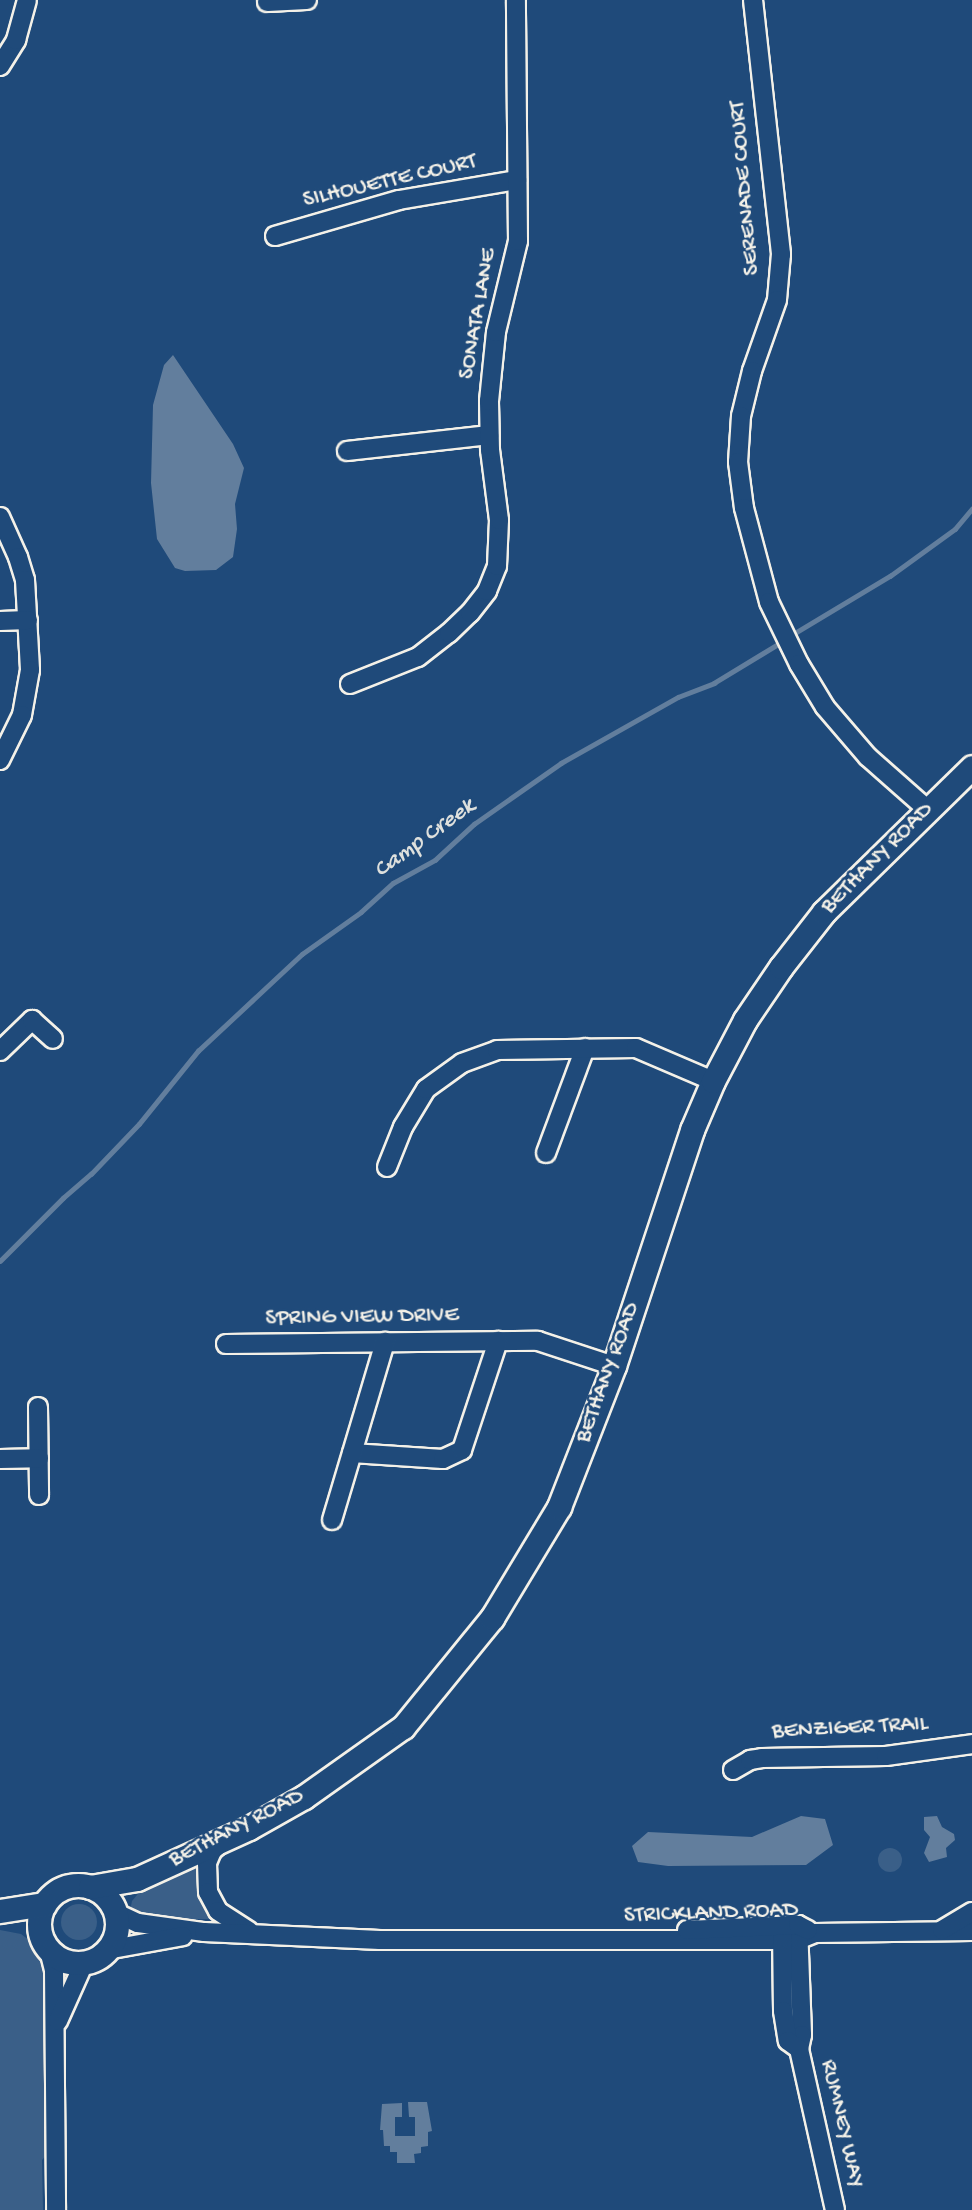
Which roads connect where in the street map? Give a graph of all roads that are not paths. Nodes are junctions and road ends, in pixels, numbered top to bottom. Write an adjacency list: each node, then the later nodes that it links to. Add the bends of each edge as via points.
1 (27, 0): 6 (street, via 16,40)
2 (307, 0): 5 (street)
3 (516, 0): 7 (street, SONATA LANE)
4 (753, 0): 17 (street, SERENADE COURT, via 781,254 777,300 741,416 738,462 744,508 769,602 825,707 868,757)
5 (267, 2)
6 (0, 66)
7 (517, 180): 8 (street, SILHOUETTE COURT, via 400,200); 9 (street, SONATA LANE, via 518,241 496,332)
8 (275, 236)
9 (489, 435): 10 (street); 14 (street, SONATA LANE, via 500,543 487,591 470,613 418,657)
10 (346, 451)
11 (0, 517): 12 (street, via 22,569)
12 (28, 620): 13 (street); 15 (street, via 28,693 14,737)
13 (0, 621)
14 (350, 684)
15 (0, 760)
16 (972, 766): 17 (street, BETHANY ROAD)
17 (927, 808): 21 (street, BETHANY ROAD, via 824,912 750,1012)
18 (53, 1039): 20 (street, via 32,1020)
19 (585, 1048): 21 (street, via 636,1048); 22 (street); 23 (street, via 496,1050 462,1063 426,1089)
20 (0, 1051)
21 (713, 1081): 27 (street, BETHANY ROAD, via 692,1130)
22 (546, 1153)
23 (387, 1167)
24 (498, 1341): 25 (street, SPRING VIEW DRIVE); 27 (street, SPRING VIEW DRIVE, via 538,1341); 29 (street, via 462,1450 443,1459)
25 (385, 1342): 26 (street, SPRING VIEW DRIVE); 29 (street)
26 (226, 1344)
27 (614, 1366): 36 (street, BETHANY ROAD, via 559,1507 492,1618 403,1727 299,1800)
28 (38, 1407): 31 (street)
29 (352, 1452): 33 (street)
30 (0, 1458): 31 (street)
31 (39, 1458): 32 (street)
32 (39, 1495)
33 (332, 1520)
34 (972, 1744): 35 (street, BENZIGER TRAIL, via 886,1756 762,1758)
35 (733, 1770)
36 (224, 1840): 37 (street, BETHANY ROAD); 49 (street, STRICKLAND ROAD, via 207,1863 208,1892 218,1911)
37 (137, 1879): 38 (street, BETHANY ROAD); 40 (street, BETHANY ROAD)
38 (90, 1887): 39 (street, via 67,1887); 40 (street)
39 (44, 1904): 41 (street); 52 (street, via 39,1922)
40 (113, 1909): 45 (street, STRICKLAND ROAD, via 141,1924); 53 (street, via 116,1930)
41 (0, 1911)
42 (972, 1912): 48 (street)
43 (0, 1922): 52 (street, via 14,1924)
44 (972, 1931): 48 (street)
45 (204, 1932): 49 (street, STRICKLAND ROAD); 53 (street, STRICKLAND ROAD)
46 (790, 1932): 47 (street, STRICKLAND ROAD); 50 (street, STRICKLAND ROAD); 51 (street, STRICKLAND ROAD); 55 (street, RUMNEY WAY); 56 (street, RUMNEY WAY)
47 (854, 1932): 48 (street); 56 (street, RUMNEY WAY, via 824,1940 812,1949 804,1964)
48 (938, 1932)
49 (255, 1934): 50 (street, STRICKLAND ROAD, via 380,1940)
50 (572, 1939): 51 (street, STRICKLAND ROAD)
51 (735, 1940): 55 (street, via 769,1955)
52 (46, 1945): 54 (street, via 64,1961); 57 (street, via 54,1970)
53 (107, 1950): 54 (street)
54 (84, 1963): 57 (street, via 64,2003)
55 (781, 1978): 58 (street, RUMNEY WAY, via 788,2041)
56 (800, 1992): 58 (street, RUMNEY WAY)
57 (54, 2042): 59 (street)
58 (799, 2049): 60 (street, RUMNEY WAY)
59 (56, 2210)
60 (835, 2210)

